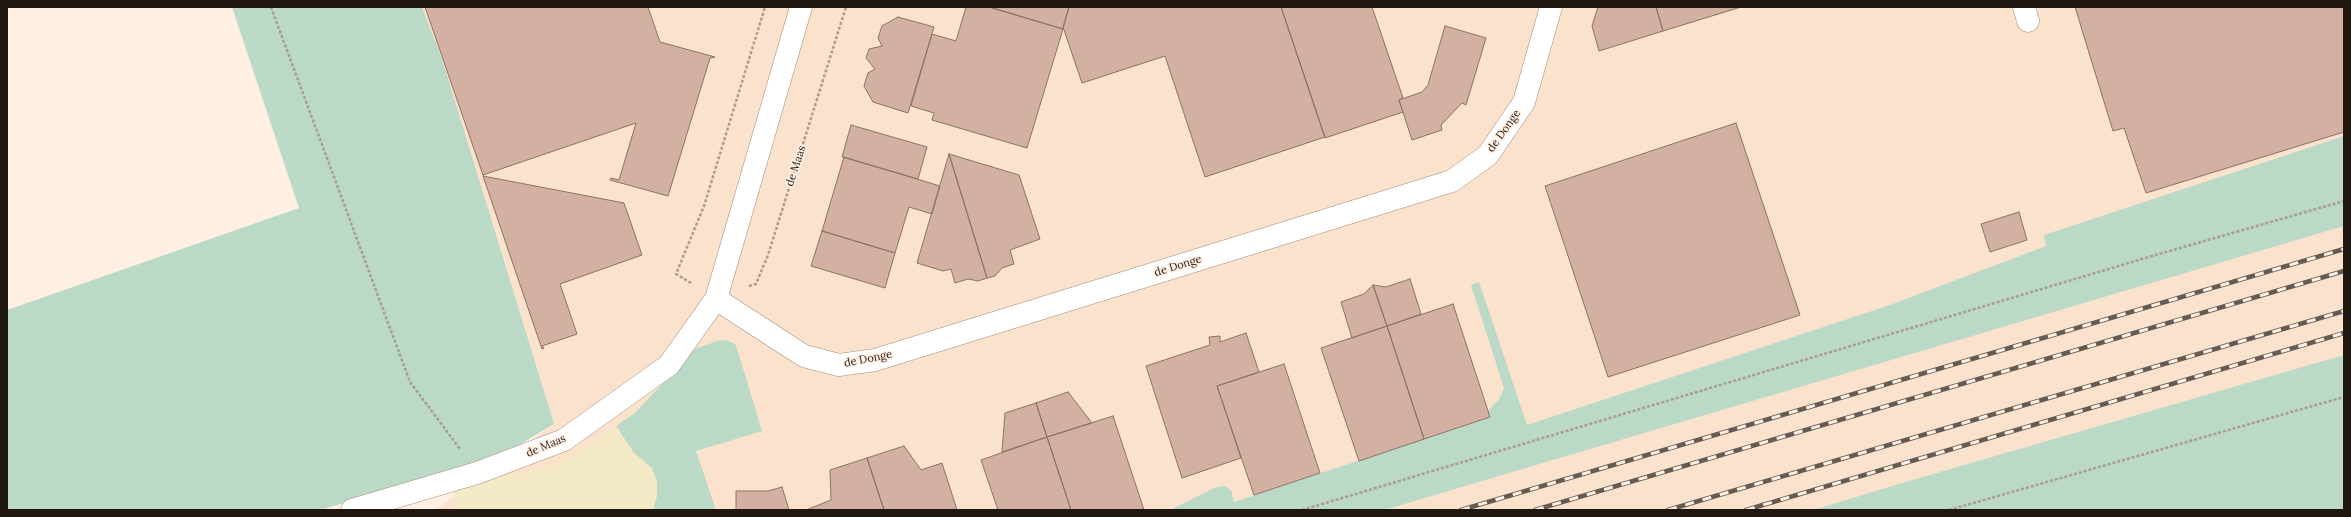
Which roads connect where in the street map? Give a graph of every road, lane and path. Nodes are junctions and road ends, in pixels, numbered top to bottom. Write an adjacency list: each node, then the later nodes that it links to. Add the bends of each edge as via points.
1 (271, 7): 9 (path, via 410,382)
2 (765, 7): 7 (path, via 704,206 676,274)
3 (801, 7): 7 (street, de Maas)
4 (846, 7): 7 (path, de Maas, via 768,255 756,284)
5 (1550, 7): 7 (street, de Donge, via 1524,102 1488,155 1452,182 875,360 839,365 804,356)
6 (2344, 201): 11 (path)
7 (716, 299): 9 (street, de Maas, via 669,365 564,440)
8 (2344, 397): 12 (path)
9 (477, 472): 10 (street, de Maas)
10 (352, 510)
11 (1302, 510)
12 (1949, 510)

